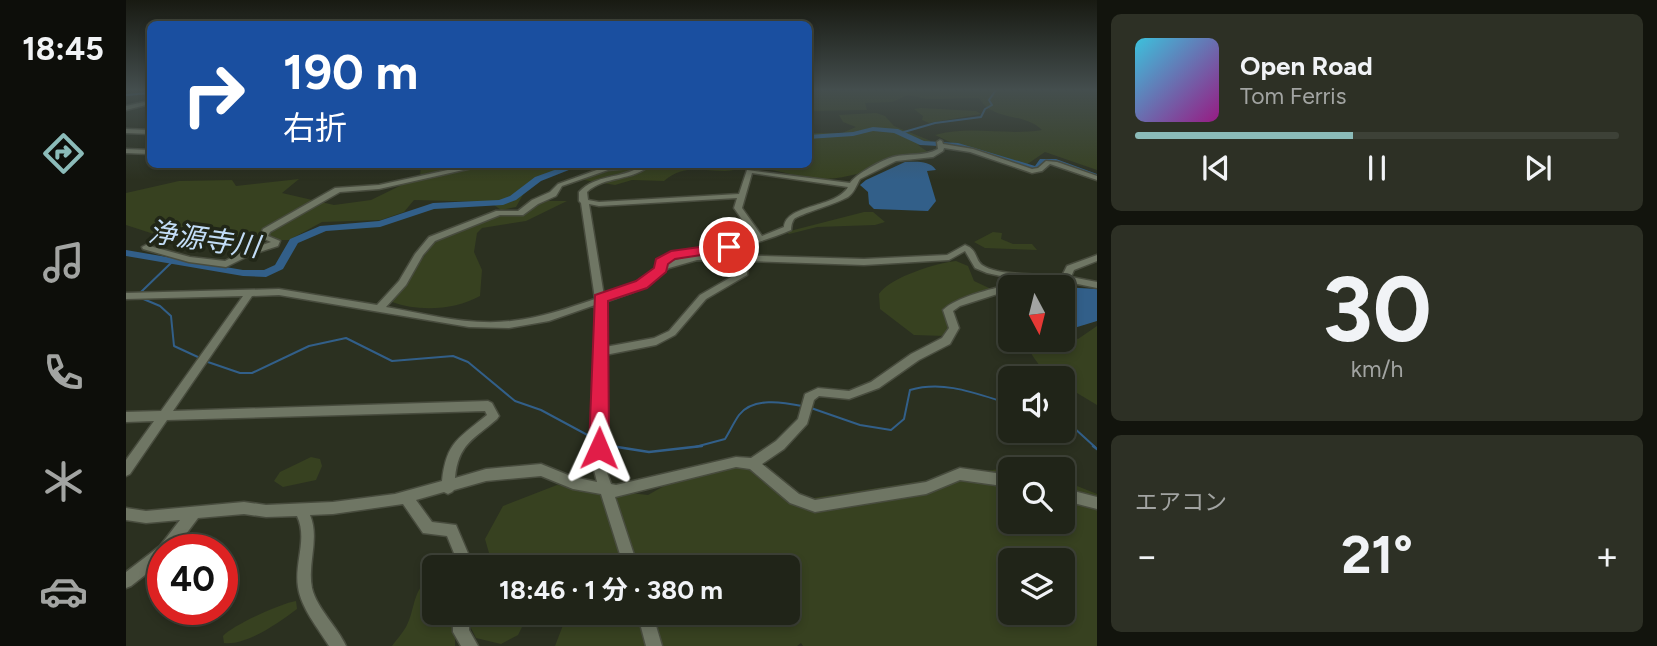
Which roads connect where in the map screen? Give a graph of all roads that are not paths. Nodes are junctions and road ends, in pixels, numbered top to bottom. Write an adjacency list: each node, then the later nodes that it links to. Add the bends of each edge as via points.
1 (126, 131): 2 (street)
2 (147, 132)
3 (126, 151): 4 (street)
4 (147, 152)
5 (468, 168): 13 (street, via 379,187 338,190 266,231 264,237 275,244 226,264)
6 (607, 168): 25 (street, via 560,185 520,213 499,213 432,239 403,284)
7 (641, 168): 11 (street, via 590,183)
8 (1097, 178): 9 (street, via 1048,162 1032,171 941,144 941,150 933,155 894,159 857,178)
9 (854, 186): 10 (street, via 749,171); 12 (street, via 826,205 793,216 788,228)
10 (740, 196): 11 (street, via 599,204); 12 (street, via 738,208)
11 (583, 201): 24 (street)
12 (761, 240): 16 (street, via 671,256 661,262)
13 (146, 247)
14 (1097, 258): 18 (street, via 1070,268)
15 (744, 260): 16 (street, via 697,257); 17 (street, via 942,258 965,247 979,267); 26 (street, via 744,273 703,297 671,333 656,341)
16 (661, 269): 24 (street, via 630,290)
17 (1014, 275)
18 (1067, 275)
19 (1075, 281): 20 (street)
20 (1097, 285)
21 (998, 291): 29 (street, via 948,310 954,328 946,341 881,382 849,395 818,392 808,397 803,421)
22 (250, 292): 23 (street); 25 (street, via 307,295); 27 (street)
23 (126, 296)
24 (600, 298): 25 (street, via 549,318 509,325 470,324); 26 (street)
25 (380, 308)
26 (600, 352): 32 (street, via 599,448)
27 (164, 416): 28 (street); 30 (street); 33 (street, via 488,406 493,416 450,456)
28 (126, 417)
29 (753, 464): 31 (street, via 795,499 815,506 926,488 960,474); 32 (street, via 736,462 616,491)
30 (126, 470)
31 (998, 479)
32 (604, 486): 33 (street, via 573,483 541,470 486,475); 42 (street)
33 (448, 488): 34 (street)
34 (406, 497): 37 (street); 41 (street, via 428,528 451,530)
35 (1075, 497): 36 (street)
36 (1097, 503)
37 (301, 511): 39 (street, via 244,508); 47 (street, via 309,534 304,585)
38 (126, 514): 39 (street)
39 (193, 514): 40 (street)
40 (177, 534)
41 (462, 555)
42 (627, 555)
43 (147, 564): 44 (street)
44 (126, 581)
45 (461, 625): 48 (street)
46 (648, 625): 49 (street)
47 (338, 646)
48 (470, 646)
49 (654, 646)

